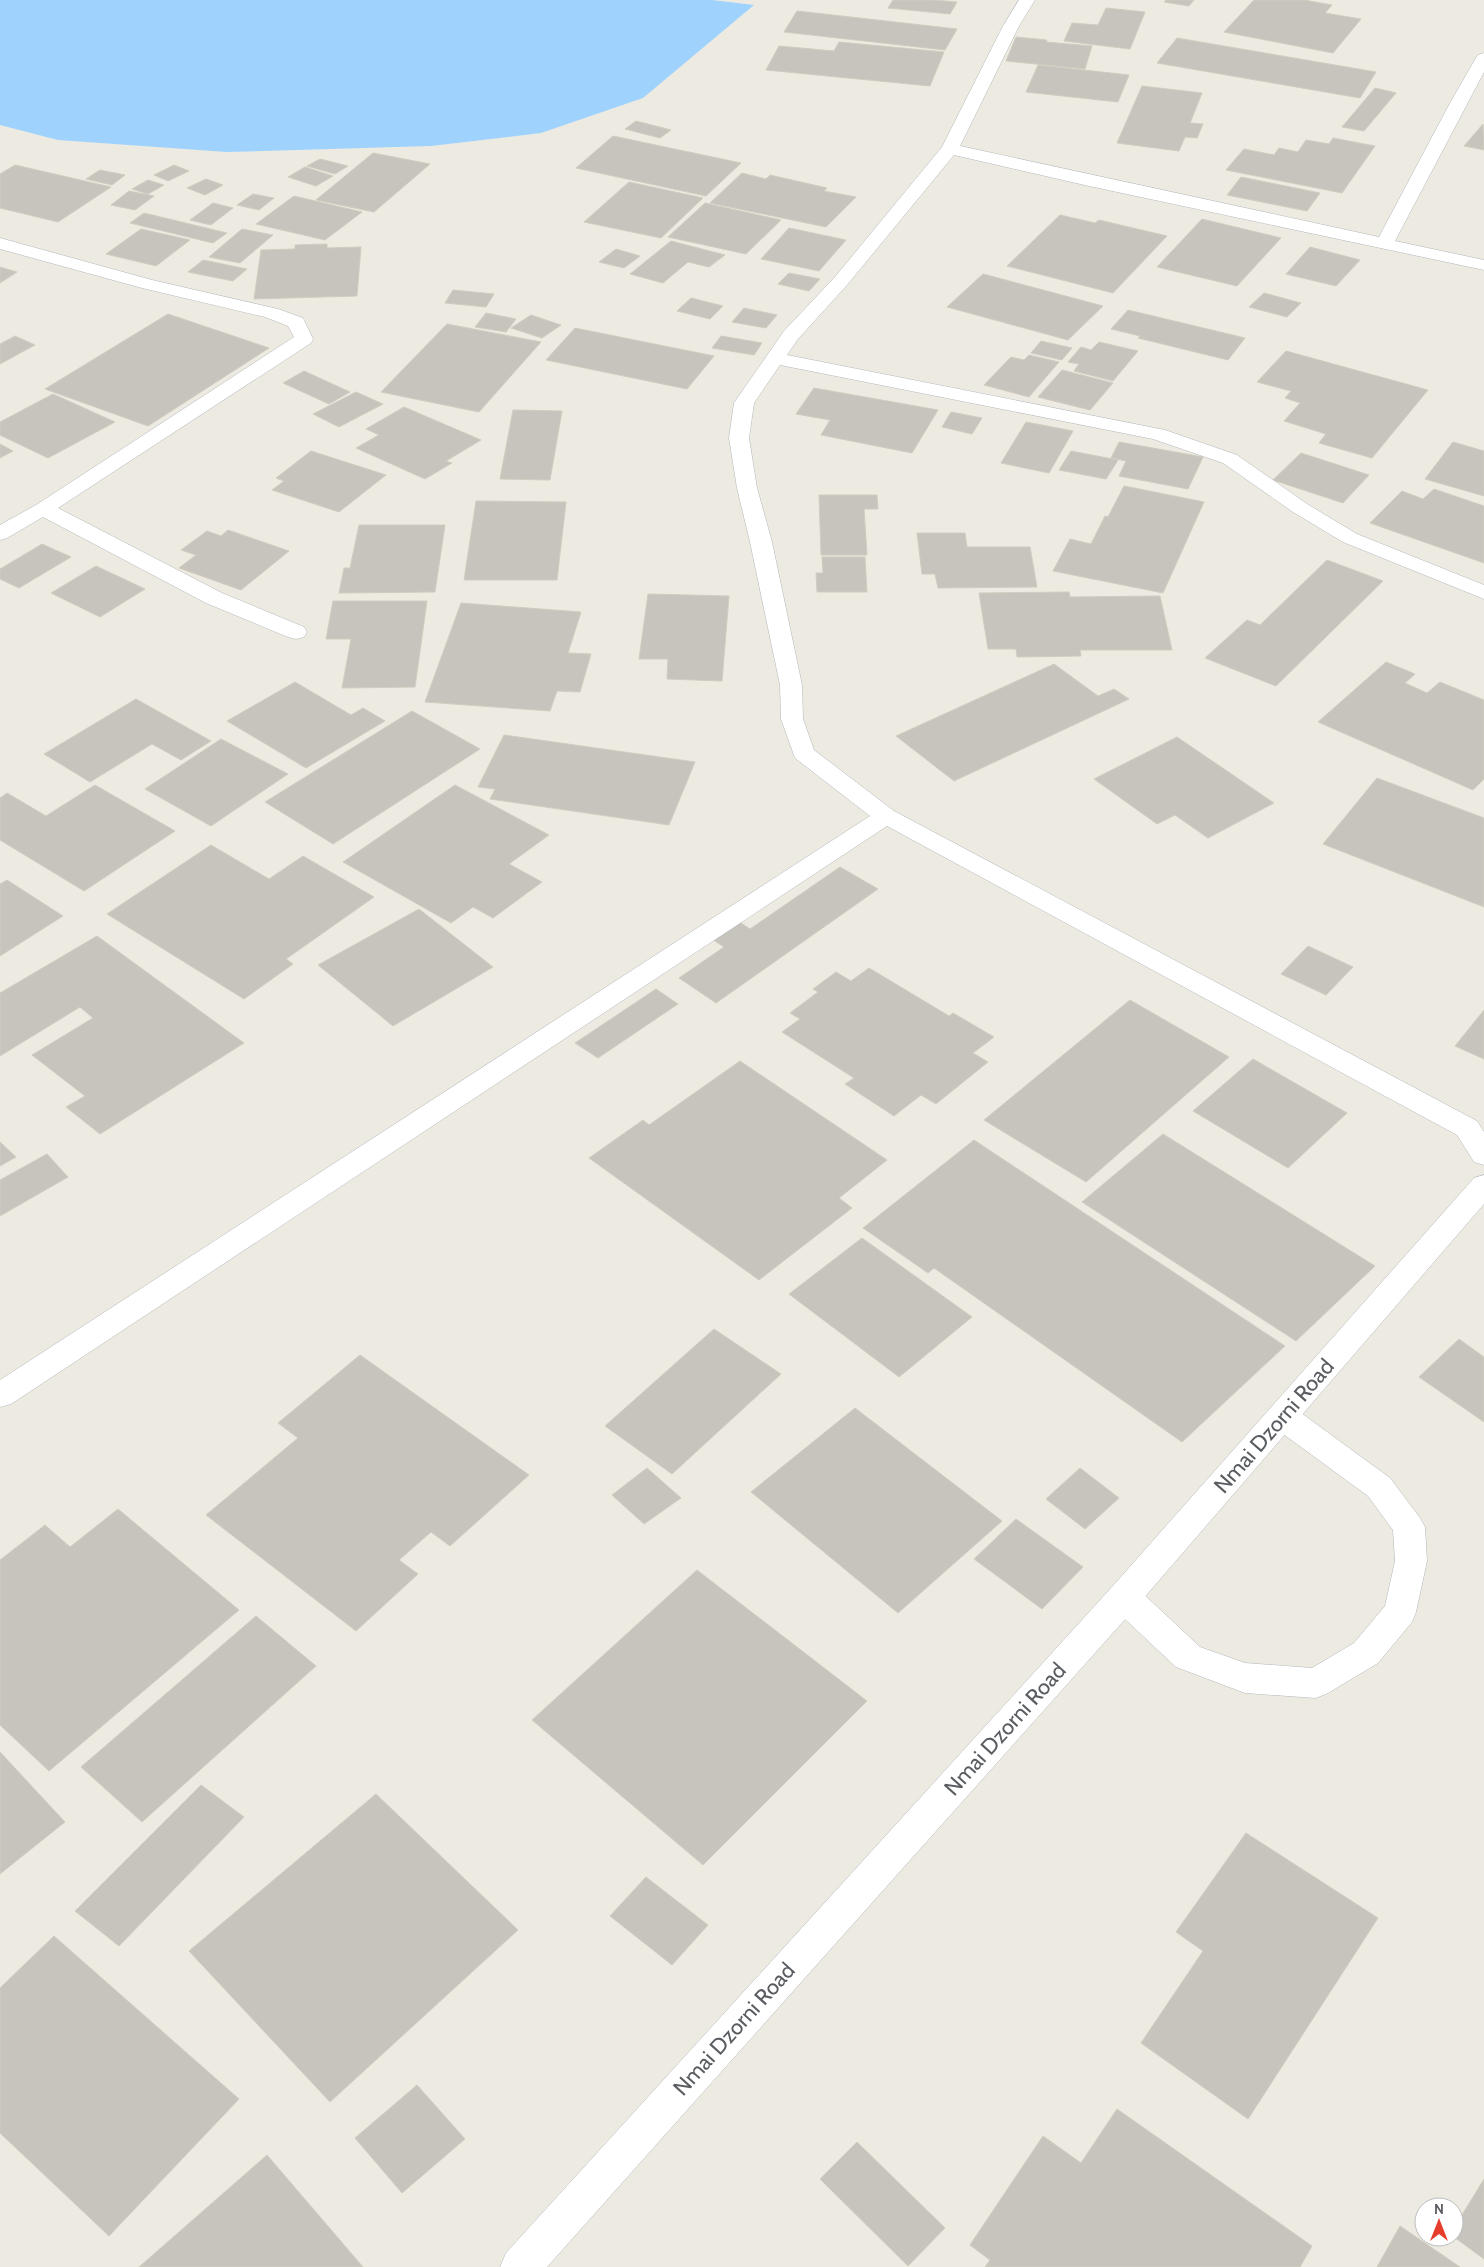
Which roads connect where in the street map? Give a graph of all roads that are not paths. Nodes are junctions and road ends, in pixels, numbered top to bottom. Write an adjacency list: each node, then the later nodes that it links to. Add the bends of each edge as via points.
1 (1027, 0): 3 (street)
2 (1484, 58): 5 (street)
3 (950, 149): 5 (street); 7 (street)
4 (0, 243): 8 (street, via 148,284 271,313 296,322 304,339)
5 (1385, 243): 6 (street)
6 (1484, 265)
7 (775, 358): 10 (street, via 1158,434 1230,459 1350,538); 12 (street, via 744,403 739,438 791,685 792,719 803,753)
8 (43, 510): 9 (street); 11 (street, via 214,598)
9 (0, 534)
10 (1484, 593)
11 (296, 632)
12 (886, 816): 13 (street, via 1467,1128); 15 (street)
13 (1484, 1155)
14 (1484, 1185): 16 (street, Nmai Dzorni Road)
15 (0, 1395)
16 (1282, 1416): 17 (street, Nmai Dzorni Road); 17 (street, via 1379,1487 1409,1528 1411,1561 1400,1612 1366,1653 1316,1683 1245,1678 1188,1657)
17 (1124, 1597): 18 (street, Nmai Dzorni Road)
18 (520, 2267)

